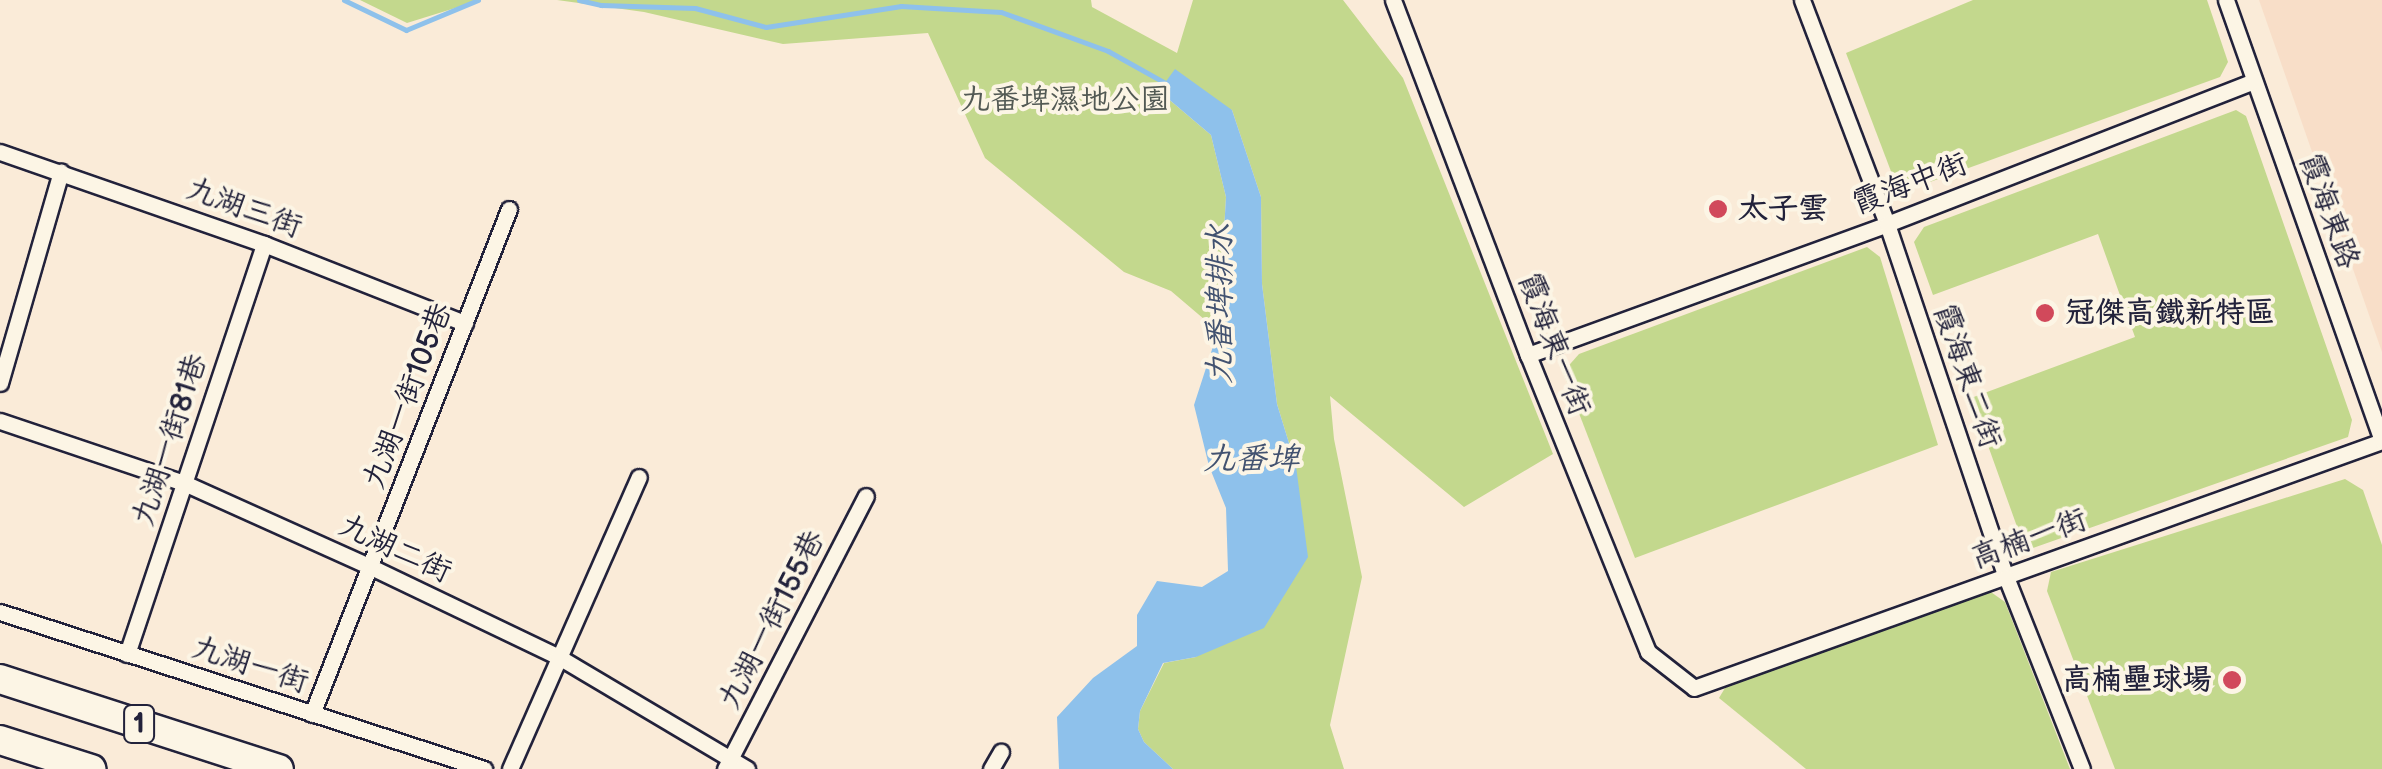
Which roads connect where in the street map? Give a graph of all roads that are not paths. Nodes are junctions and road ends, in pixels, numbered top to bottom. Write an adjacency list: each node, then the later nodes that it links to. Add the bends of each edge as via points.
1 (1392, 0): 11 (street, 霞海東一街)
2 (1802, 0): 8 (street, 霞海東二街)
3 (2226, 0): 4 (street, 霞海東路)
4 (2254, 81): 8 (street, 霞海中街); 14 (street, 霞海東路)
5 (0, 152): 6 (street, 九湖三街)
6 (61, 172): 9 (street, 九湖三街); 12 (street)
7 (509, 209): 10 (street, 九湖一街105巷)
8 (1886, 224): 11 (street, 霞海中街); 19 (street, 霞海東二街)
9 (264, 244): 10 (street, 九湖三街); 16 (street, 九湖一街81巷)
10 (466, 324): 18 (street, 九湖一街105巷)
11 (1528, 354): 24 (street, 霞海東一街, via 1648,652)
12 (0, 383)
13 (0, 422): 16 (street, 九湖二街)
14 (2382, 441): 19 (street, 高楠一街)
15 (640, 476): 22 (street)
16 (184, 483): 18 (street, 九湖二街); 21 (street, 九湖一街81巷)
17 (866, 496): 28 (street, 九湖一街155巷)
18 (370, 567): 22 (street, 九湖二街); 25 (street, 九湖一街105巷)
19 (2006, 577): 24 (street, 高楠一街); 35 (street, 霞海東二街)
20 (0, 612): 21 (street, 九湖一街)
21 (127, 654): 25 (street, 九湖一街)
22 (558, 656): 28 (street, 九湖二街); 32 (street)
23 (0, 679): 30 (highway, 1)
24 (1694, 688)
25 (312, 714): 31 (street, 九湖一街)
26 (0, 740): 29 (highway, 1)
27 (1001, 752): 34 (street)
28 (728, 764): 33 (street, 九湖二街)
29 (91, 769)
30 (279, 769)
31 (484, 769)
32 (510, 769)
33 (747, 769)
34 (991, 769)
35 (2082, 769)

